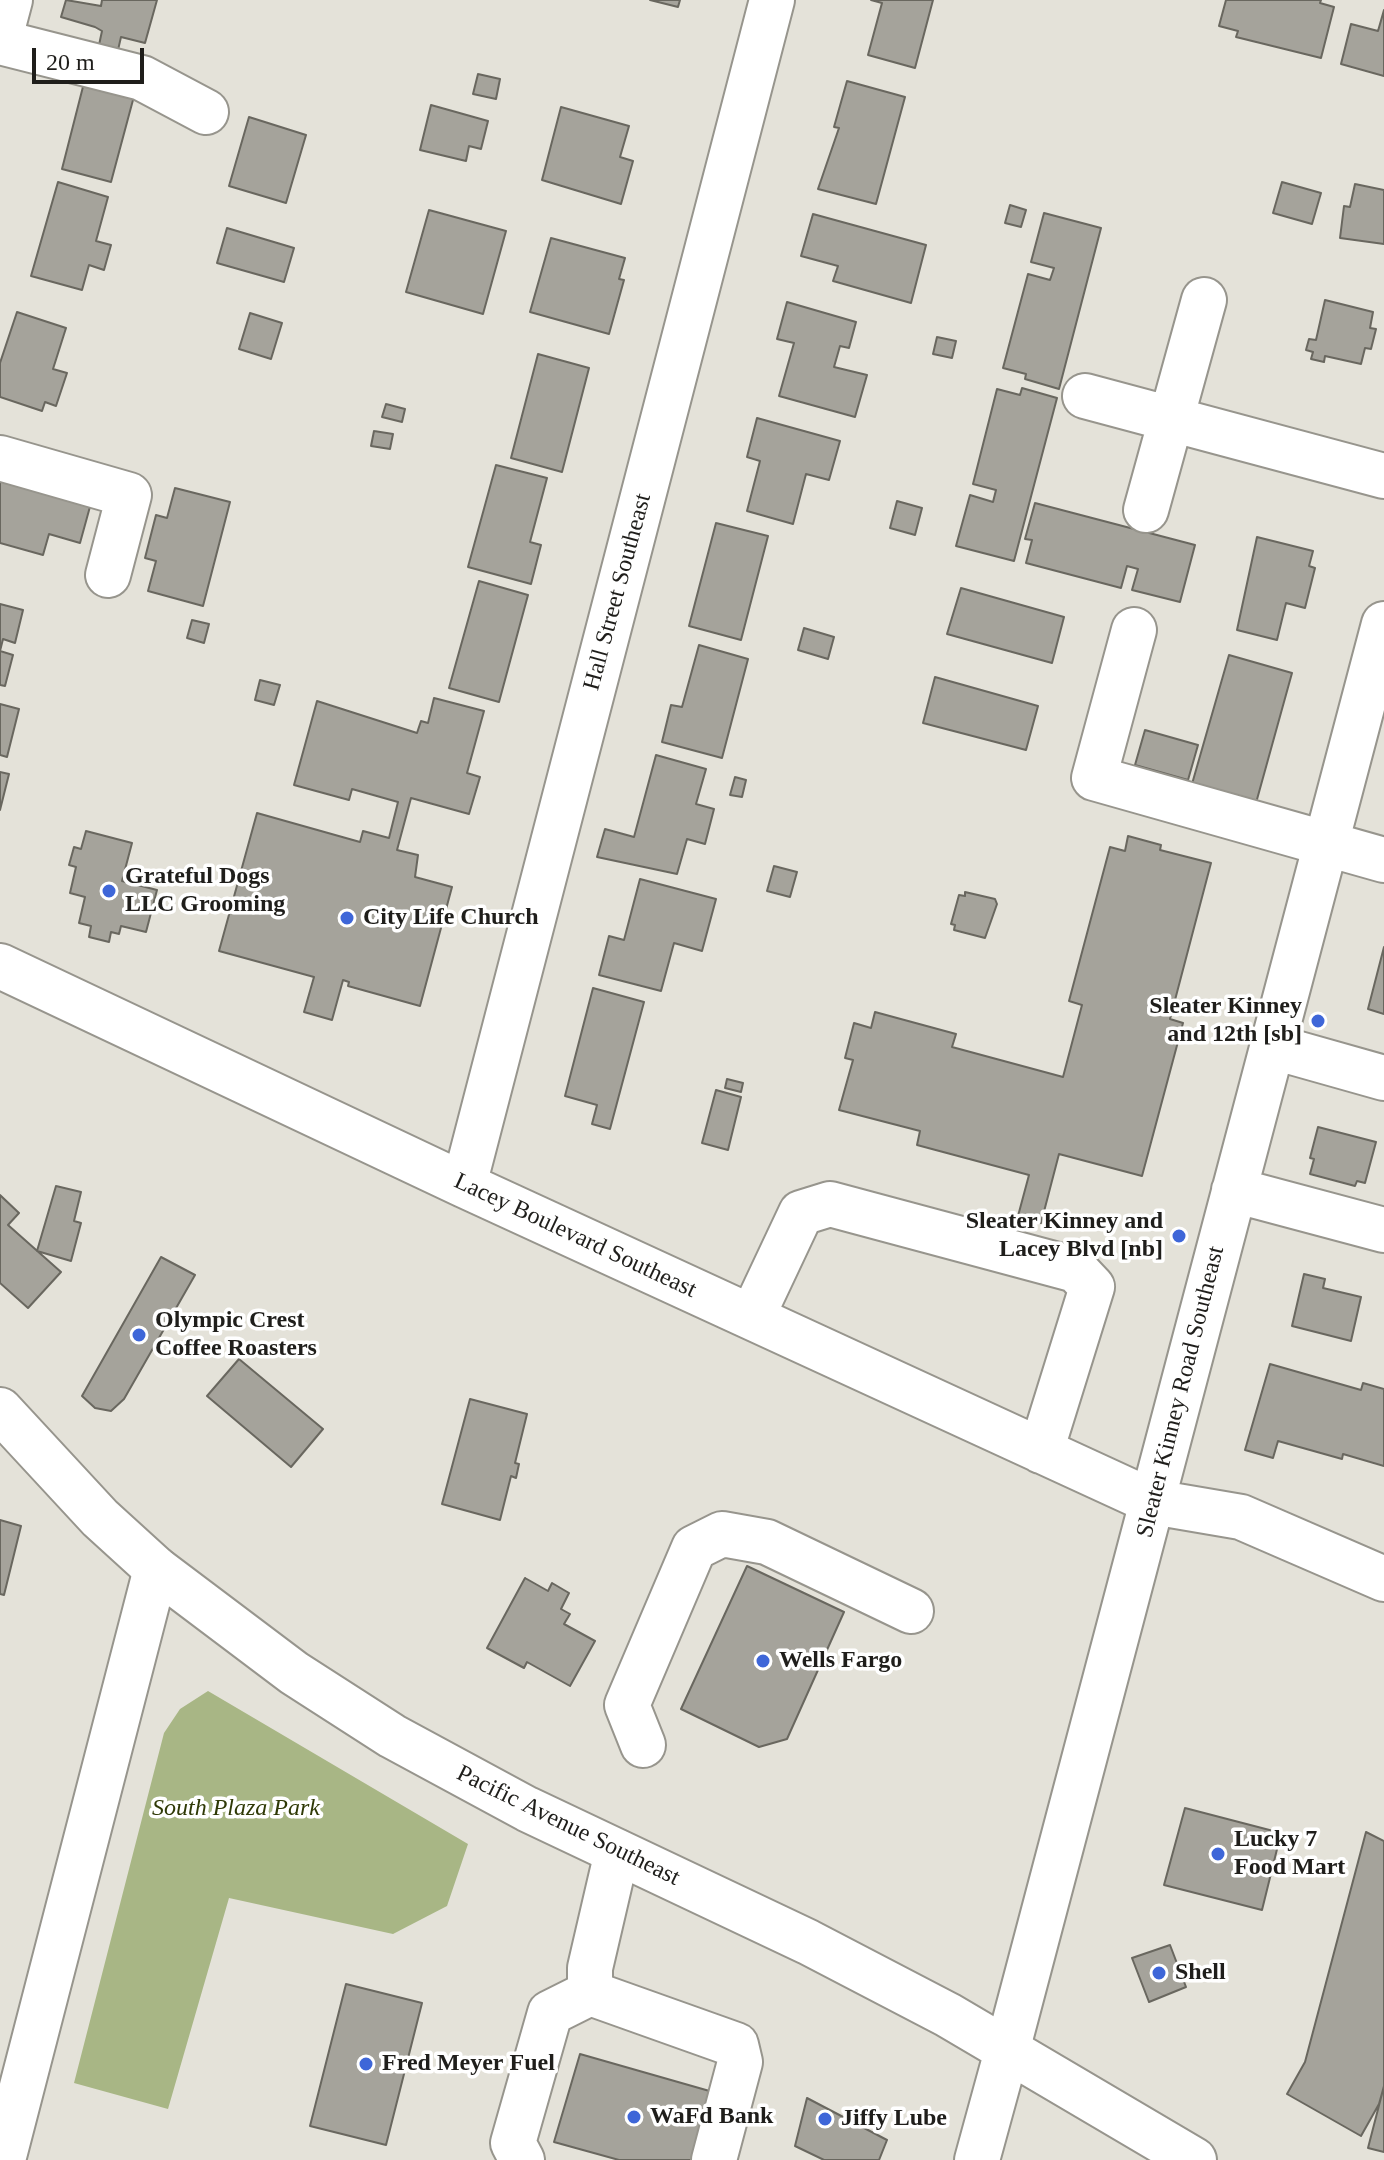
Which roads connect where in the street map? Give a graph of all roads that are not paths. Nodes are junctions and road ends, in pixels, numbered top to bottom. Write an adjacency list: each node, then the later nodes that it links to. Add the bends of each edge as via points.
1 (10, 0): 3 (street)
2 (772, 0): 19 (street, Hall Street Southeast)
3 (0, 40): 4 (street, via 142,78)
4 (206, 112)
5 (1204, 300): 7 (street)
6 (1085, 396): 7 (street)
7 (1171, 419): 9 (street); 10 (street)
8 (0, 458): 11 (street, via 129,495)
9 (1384, 476)
10 (1146, 510)
11 (108, 575)
12 (1384, 624): 14 (street, Sleater Kinney Road Southeast)
13 (1134, 630): 14 (street, via 1094,778)
14 (1327, 845): 15 (street); 17 (street, Sleater Kinney Road Southeast)
15 (1384, 860)
16 (0, 966): 19 (street, Lacey Boulevard Southeast)
17 (1274, 1047): 18 (street); 20 (street, Sleater Kinney Road Southeast)
18 (1384, 1078)
19 (464, 1185): 22 (street, Lacey Boulevard Southeast)
20 (1234, 1190): 21 (street); 25 (street, Sleater Kinney Road Southeast)
21 (1384, 1230)
22 (752, 1317): 24 (street, Lacey Boulevard Southeast); 24 (street, via 801,1213 830,1204 1076,1270 1092,1287)
23 (0, 1410): 26 (street, Pacific Avenue Southeast, via 100,1518)
24 (1041, 1451): 25 (street, Lacey Boulevard Southeast)
25 (1153, 1502): 27 (street, Lacey Boulevard Southeast, via 1241,1517); 32 (street, Sleater Kinney Road Southeast)
26 (156, 1569): 30 (street, Pacific Avenue Southeast, via 294,1673 392,1736); 34 (street)
27 (1384, 1579)
28 (911, 1611): 29 (street, via 767,1542 722,1534 694,1548 627,1705)
29 (643, 1745)
30 (617, 1852): 31 (street, via 590,1968); 32 (street, Pacific Avenue Southeast, via 808,1942)
31 (590, 1993): 33 (street, via 550,2013); 35 (street, via 736,2045 740,2062)
32 (1008, 2047): 36 (street, Sleater Kinney Road Southeast); 37 (street, Pacific Avenue Southeast)
33 (517, 2152)
34 (3, 2160)
35 (714, 2160)
36 (977, 2160)
37 (1194, 2160)

